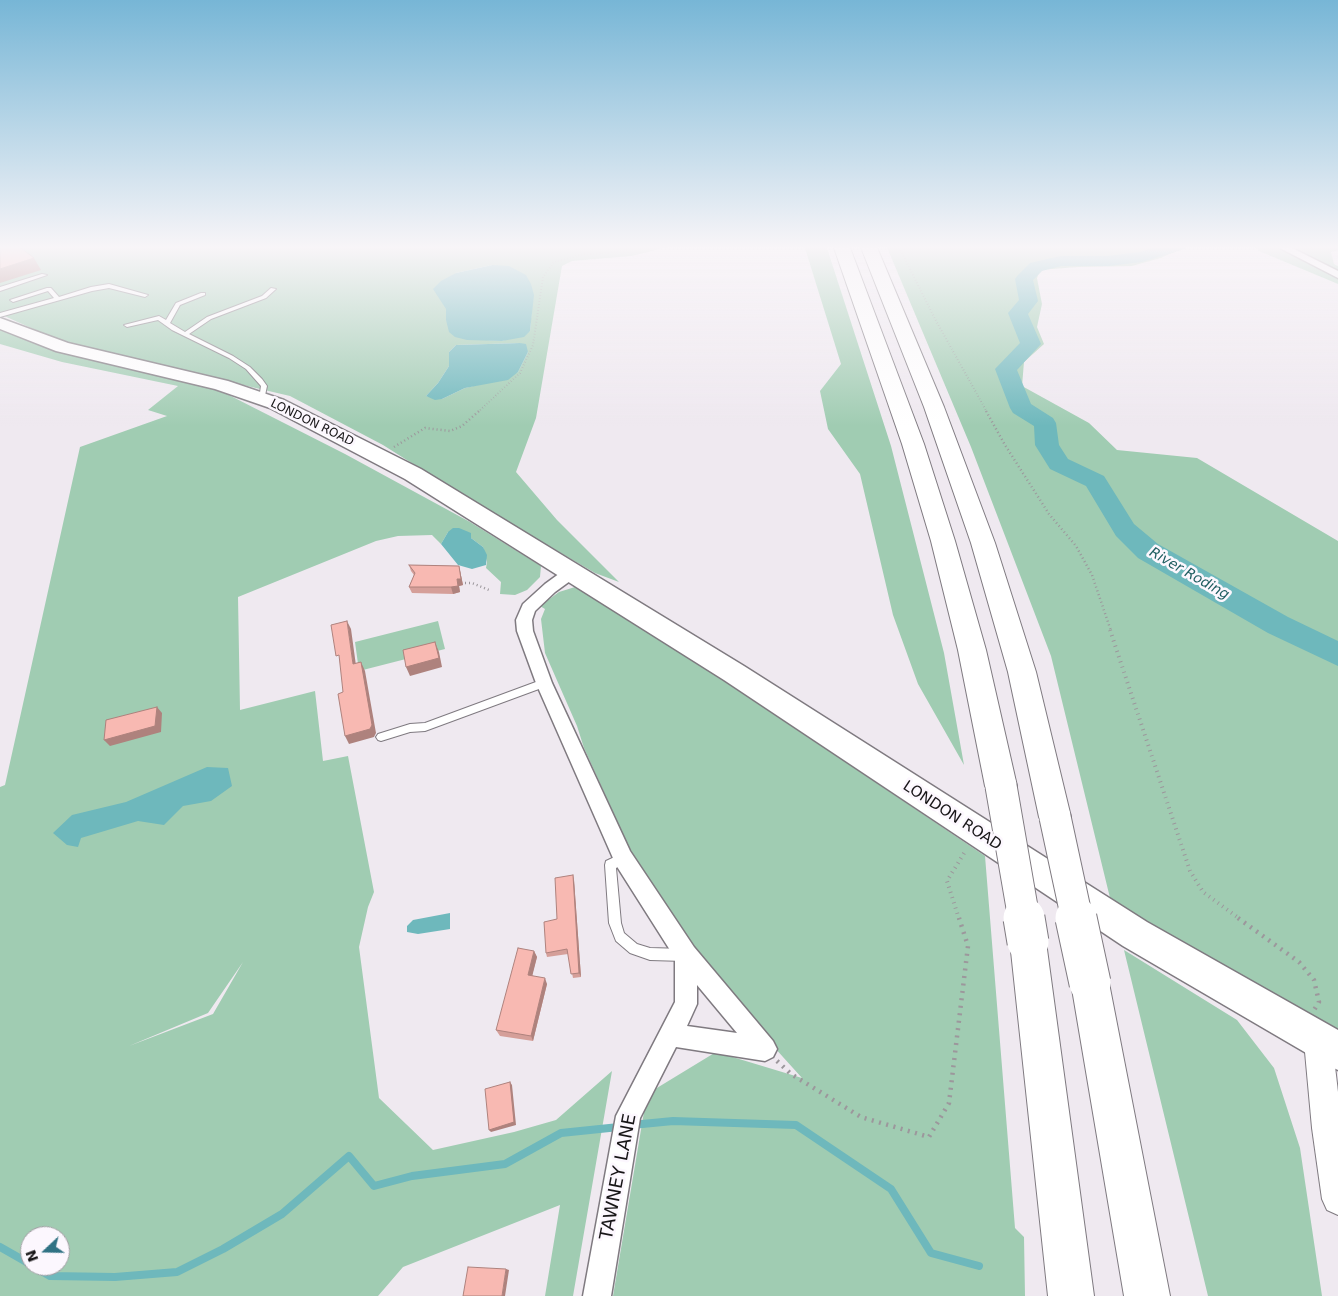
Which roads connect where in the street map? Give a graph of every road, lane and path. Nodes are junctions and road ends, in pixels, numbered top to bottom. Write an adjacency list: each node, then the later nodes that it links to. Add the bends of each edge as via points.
1 (32, 305): 8 (lane)
2 (177, 305): 10 (lane)
3 (242, 305): 12 (lane, via 209,318)
4 (539, 305): 14 (path, via 533,345 520,373 507,387 462,426 450,431 425,428)
5 (864, 305): 28 (highway, bridge, via 943,541 972,650 1001,786 1028,942)
6 (893, 305): 29 (highway, bridge, via 937,415 983,543 1022,672 1090,983)
7 (928, 305): 24 (path, via 1005,445 1048,514 1076,546 1092,575 1190,870 1203,892 1300,962 1314,980 1319,1002)
8 (0, 315)
9 (0, 323): 13 (main road, LONDON ROAD, via 62,348 221,385)
10 (167, 323): 11 (lane, via 155,318); 12 (lane)
11 (127, 325)
12 (186, 334): 13 (lane, via 248,368 264,386)
13 (262, 399): 14 (main road, LONDON ROAD)
14 (379, 456): 15 (main road, LONDON ROAD, via 414,474)
15 (572, 572): 18 (street, via 528,608 524,620); 20 (main road, LONDON ROAD, via 734,673)
16 (465, 583): 17 (path)
17 (489, 590)
18 (544, 683): 19 (lane, via 425,726); 21 (street)
19 (381, 737)
20 (976, 832): 24 (main road, LONDON ROAD, via 1135,934); 25 (path, via 947,881 968,946 949,1103 929,1136 861,1117 791,1074)
21 (623, 858): 22 (street); 22 (lane, via 610,865 615,923 620,937 634,950)
22 (686, 955): 23 (street, TAWNEY LANE, via 686,1004); 25 (street)
23 (669, 1035): 25 (street); 27 (street, TAWNEY LANE, via 628,1116)
24 (1318, 1040): 26 (street)
25 (765, 1049)
26 (1338, 1199)
27 (597, 1296)
28 (1071, 1296)
29 (1147, 1296)

